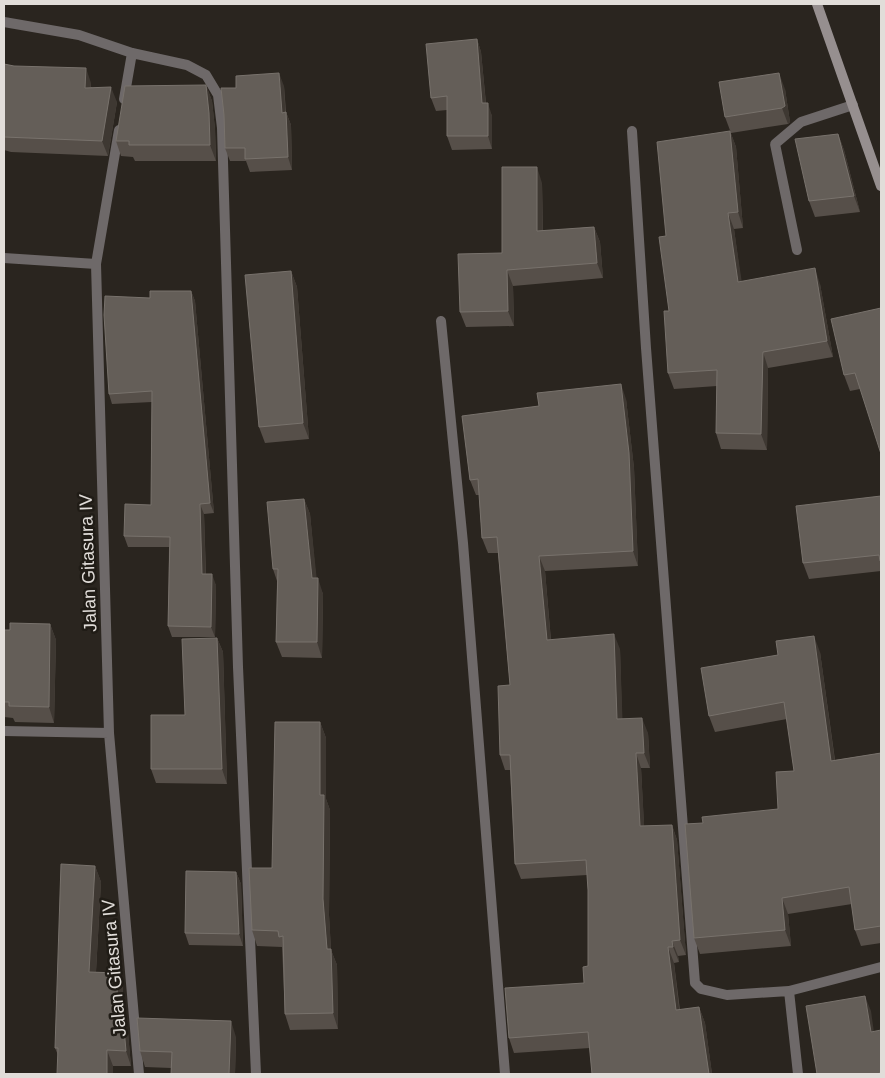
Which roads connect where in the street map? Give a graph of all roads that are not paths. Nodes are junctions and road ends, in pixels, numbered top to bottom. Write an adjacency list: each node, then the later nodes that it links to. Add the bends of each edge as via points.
1 (817, 4): 4 (main road)
2 (4, 22): 3 (street, via 78,35)
3 (132, 53): 9 (street, Jalan Gitasura IV); 16 (street, via 187,65 206,75 218,96 221,120 238,667)
4 (853, 105): 6 (main road); 7 (street, via 801,122 775,144)
5 (632, 131): 14 (street, via 696,983 701,989 727,995)
6 (881, 186)
7 (797, 250)
8 (4, 258): 9 (street)
9 (96, 264): 12 (street, Jalan Gitasura IV)
10 (441, 321): 17 (street, via 463,543)
11 (4, 731): 12 (street)
12 (109, 733): 15 (street, Jalan Gitasura IV)
13 (881, 967): 14 (street)
14 (789, 991): 18 (street)
15 (139, 1074)
16 (256, 1074)
17 (505, 1074)
18 (798, 1074)

